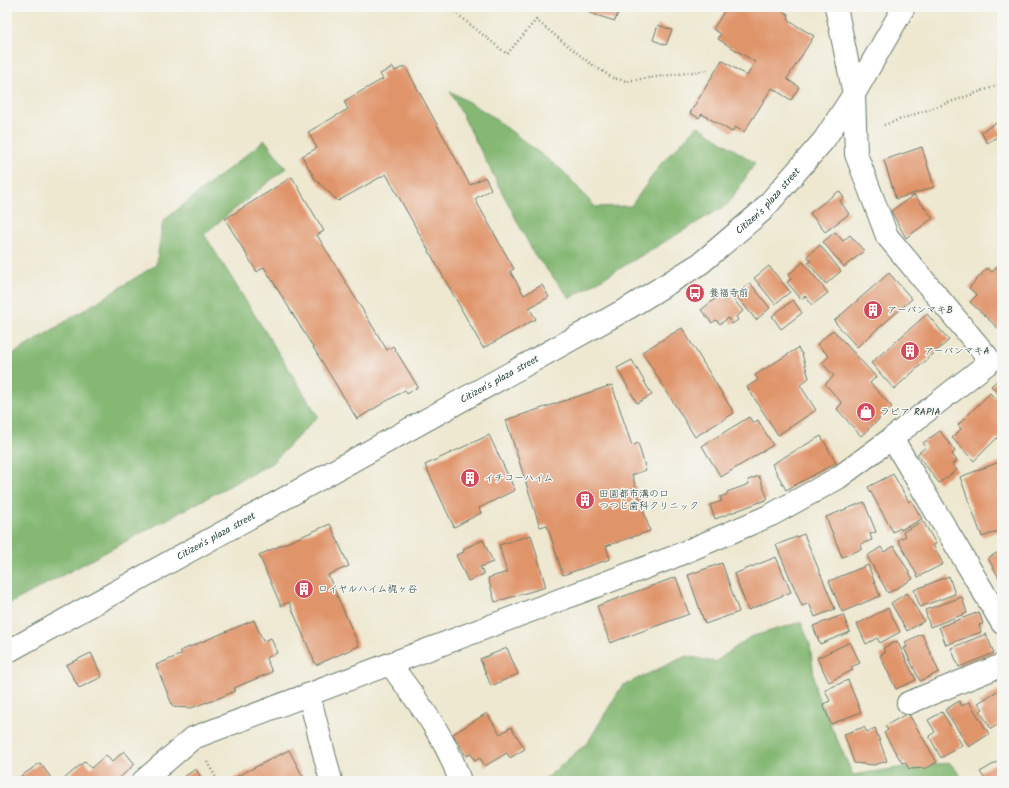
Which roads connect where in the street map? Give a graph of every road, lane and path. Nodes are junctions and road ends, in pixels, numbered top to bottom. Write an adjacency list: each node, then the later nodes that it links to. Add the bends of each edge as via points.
1 (448, 7): 4 (path, via 507,54 536,20 591,64 613,78 626,82)
2 (836, 7): 6 (street)
3 (904, 7): 6 (street, Citizen's plaza street)
4 (708, 70)
5 (1002, 84): 7 (path)
6 (854, 94): 7 (street); 11 (street, Citizen's plaza street, via 824,140 762,211 701,263 623,311)
7 (855, 135): 8 (street, via 856,154 887,236)
8 (996, 360): 9 (street)
9 (892, 438): 10 (street); 12 (street, via 838,478 771,515 671,558)
10 (1002, 623)
11 (7, 652)
12 (390, 664): 14 (street); 18 (street, via 432,721 454,762)
13 (1002, 665): 15 (street)
14 (310, 695): 16 (street, via 193,738); 17 (street)
15 (908, 702)
16 (143, 781)
17 (331, 781)
18 (460, 781)

